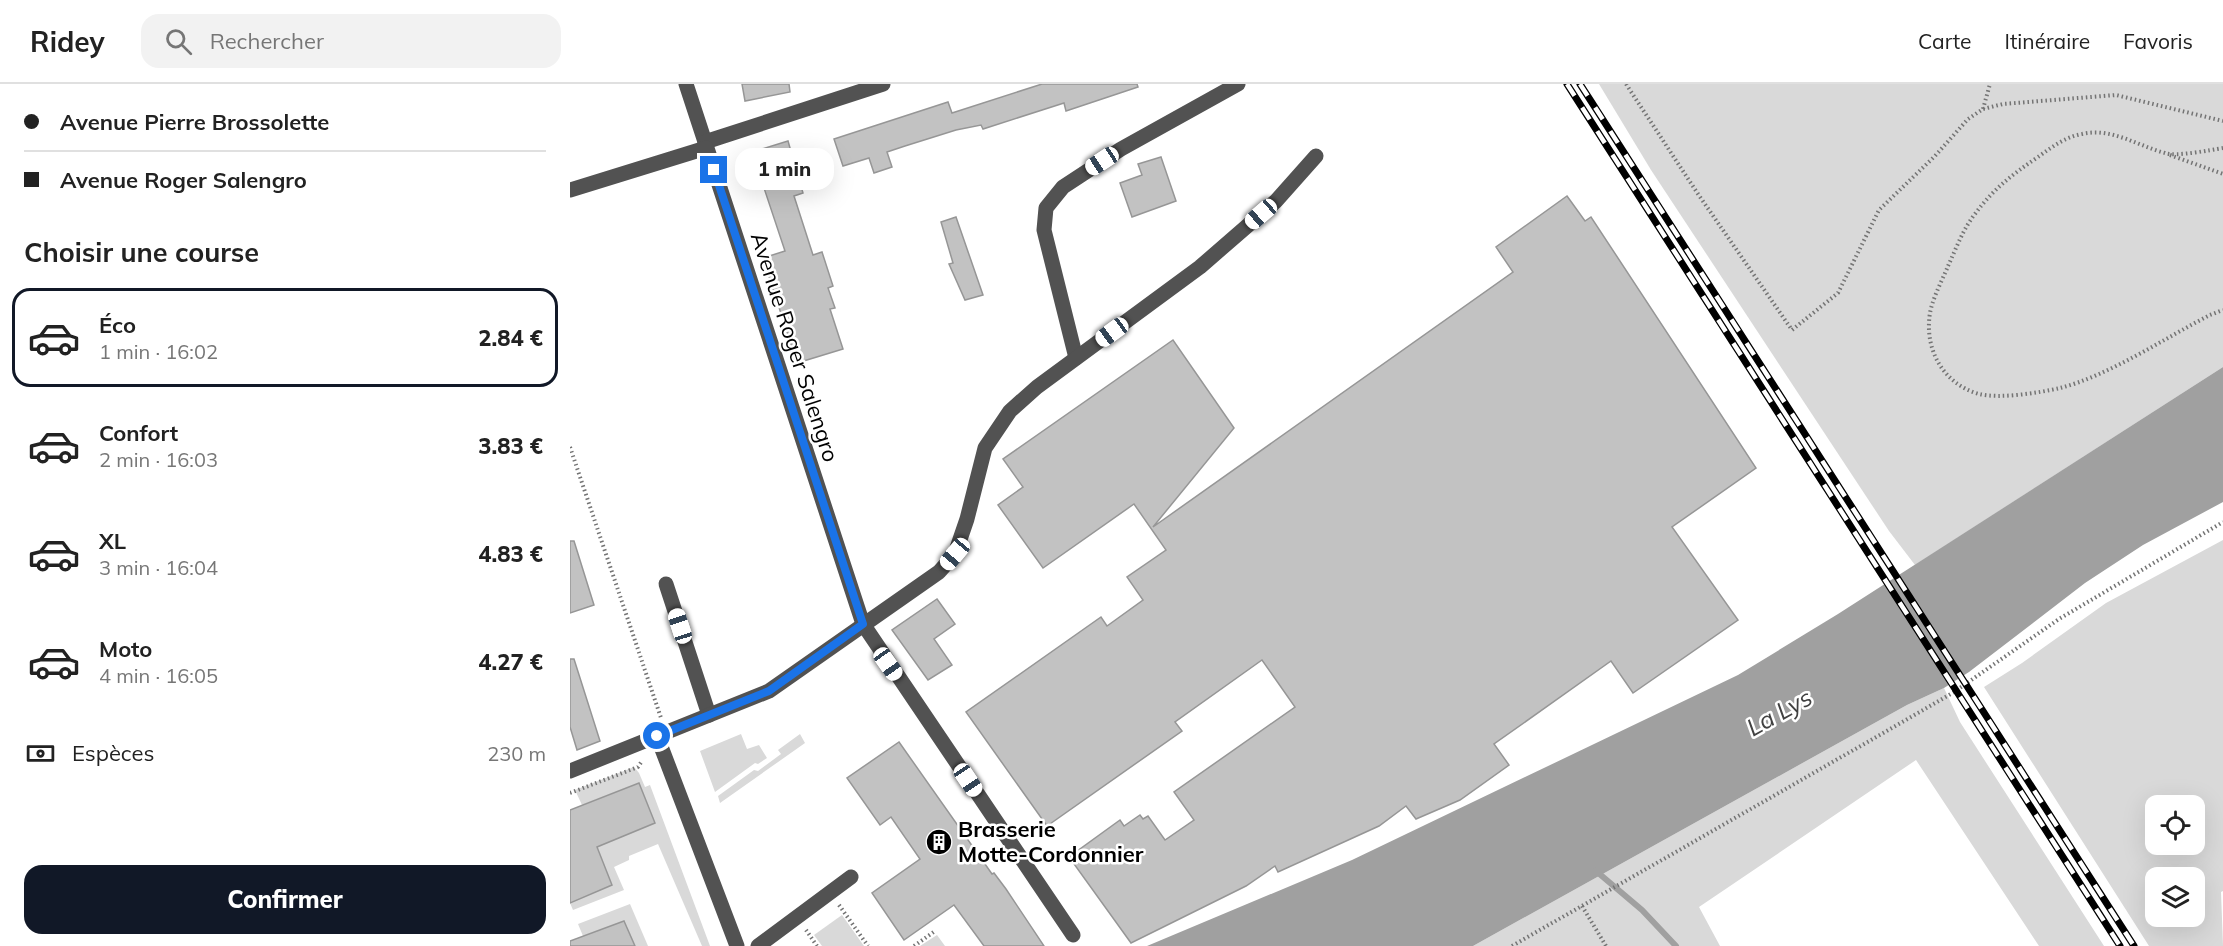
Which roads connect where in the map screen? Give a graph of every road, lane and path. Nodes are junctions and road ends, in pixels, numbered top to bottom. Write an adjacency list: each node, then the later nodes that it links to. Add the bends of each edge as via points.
1 (686, 84): 8 (street, Avenue Roger Salengro)
2 (883, 84): 8 (street)
3 (1238, 84): 15 (street, via 1121,149 1063,187 1046,208 1044,230)
4 (1626, 84): 6 (path, via 1792,330 1839,293 1879,210 1968,119)
5 (1990, 84): 6 (path)
6 (1983, 109): 7 (path, via 2116,95)
7 (2223, 121)
8 (705, 145): 13 (street); 19 (street, Avenue Roger Salengro)
9 (2223, 148): 10 (path)
10 (2167, 154): 12 (path); 14 (path, via 2132,140 2084,133 2063,140 2004,180 1974,214 1937,293 1930,313 1933,354 1941,370 1957,384 1979,394 2008,395 2060,388 2097,375)
11 (1316, 156): 15 (street, via 1276,201 1200,267)
12 (2223, 174)
13 (570, 190)
14 (2223, 310)
15 (1076, 358): 19 (street, via 1010,411 985,448 955,554 939,572)
16 (570, 447): 21 (path)
17 (2223, 522): 27 (path, via 2059,619 1927,708)
18 (666, 584): 20 (street)
19 (863, 624): 20 (street, via 780,685); 30 (street, Avenue Roger Salengro)
20 (709, 715): 21 (street)
21 (661, 735): 23 (street); 31 (street)
22 (638, 767): 24 (path)
23 (570, 771)
24 (570, 793)
25 (851, 877): 32 (street)
26 (835, 900): 34 (path)
27 (1582, 906): 36 (path); 37 (path)
28 (801, 924): 33 (path)
29 (935, 931): 35 (path)
30 (1073, 936)
31 (737, 946)
32 (758, 946)
33 (817, 946)
34 (868, 946)
35 (914, 946)
36 (1512, 946)
37 (1606, 946)

